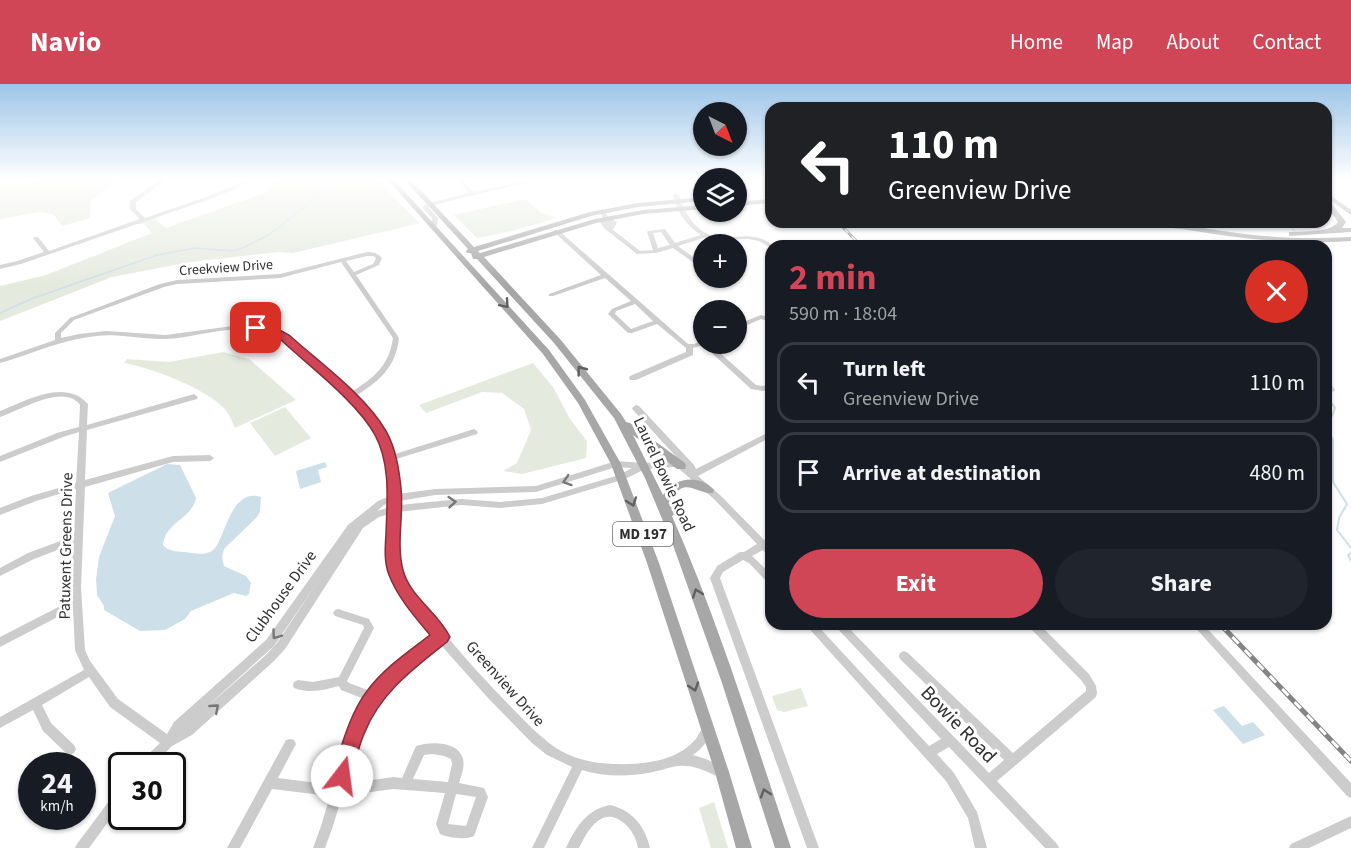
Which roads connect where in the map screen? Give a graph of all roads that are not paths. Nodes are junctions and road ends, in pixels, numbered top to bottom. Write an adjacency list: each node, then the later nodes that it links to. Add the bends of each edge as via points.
1 (139, 215): 10 (street)
2 (159, 215): 10 (street)
3 (423, 215): 11 (main road, MD 197)
4 (432, 215): 11 (street)
5 (441, 215): 28 (main road, Laurel Bowie Road / MD 197)
6 (612, 215): 9 (main road)
7 (686, 215): 16 (street)
8 (1338, 215): 17 (main road, via 1342,224)
9 (605, 216): 15 (main road); 26 (street, via 603,222 634,252); 28 (main road, via 571,218)
10 (144, 220): 27 (street)
11 (434, 226): 29 (main road, MD 197)
12 (1193, 228): 22 (main road)
13 (1235, 228): 17 (main road)
14 (1351, 230): 17 (main road)
15 (556, 231): 28 (main road); 34 (street)
16 (705, 234)
17 (1312, 234)
18 (36, 238): 27 (street)
19 (747, 238): 24 (street)
20 (693, 239): 25 (street)
21 (1351, 239): 23 (main road)
22 (1279, 240)
23 (1332, 240)
24 (765, 243)
25 (674, 246): 26 (street); 26 (street, via 663,230 652,231); 30 (street)
26 (656, 251)
27 (48, 253): 32 (street)
28 (477, 253): 29 (main road); 51 (main road, Laurel Bowie Road / MD 197, one-way to 28)
29 (462, 258): 58 (main road, MD 197, one-way to 58, via 561,373)
30 (693, 260)
31 (343, 261): 33 (street); 33 (street, Creekview Drive, via 370,254 380,258 376,265); 40 (street, Creekview Drive, via 274,276 162,285 72,319 58,333)
32 (0, 267)
33 (354, 274): 47 (street, via 390,327 396,343 385,368)
34 (606, 275): 35 (street); 36 (street)
35 (551, 294)
36 (636, 301): 38 (street); 38 (street, via 611,314 630,332)
37 (765, 318): 39 (street)
38 (659, 321): 42 (street)
39 (747, 323)
40 (58, 342): 44 (street, Greenview Drive); 47 (street, Greenview Drive, via 102,333 168,337 235,327 264,329 285,338)
41 (693, 346): 42 (street)
42 (689, 347): 45 (street, via 690,353)
43 (716, 354): 46 (street, via 754,387)
44 (0, 361)
45 (633, 378)
46 (765, 388)
47 (350, 396): 56 (street, Greenview Drive, via 375,425)
48 (194, 397): 52 (street)
49 (636, 408): 61 (street, via 691,467)
50 (0, 414): 52 (street, Patuxent Greens Drive, via 48,397 74,395 84,404)
51 (618, 416): 59 (main road, Laurel Bowie Road / MD 197); 60 (main road, via 634,433)
52 (83, 428): 57 (street); 63 (street, Patuxent Greens Drive)
53 (474, 432): 56 (street)
54 (765, 437): 61 (street)
55 (210, 458): 63 (street, via 165,461)
56 (390, 458): 65 (street, Greenview Drive)
57 (0, 459)
58 (616, 464): 59 (street); 62 (main road, MD 197); 65 (street, one-way to 65, via 536,489 455,491)
59 (644, 466): 60 (street); 62 (street); 68 (main road, Laurel Bowie Road / MD 197)
60 (681, 466): 61 (street)
61 (692, 475): 64 (street)
62 (622, 477): 65 (street, one-way to 62, via 533,502); 88 (main road, MD 197, one-way to 88)
63 (81, 484): 66 (street); 67 (street, Patuxent Greens Drive)
64 (709, 490): 68 (main road, via 684,483 668,495 680,534); 69 (street)
65 (394, 504): 79 (street, Greenview Drive, via 392,555 396,574 410,599); 90 (street, Clubhouse Drive, via 360,526 270,658 188,731)
66 (0, 512)
67 (79, 538): 71 (street); 73 (street, Patuxent Greens Drive)
68 (679, 545): 113 (main road, Laurel Bowie Road / MD 197, one-way to 68)
69 (764, 545): 70 (street)
70 (744, 556): 72 (street); 114 (street, via 720,569 715,580)
71 (0, 572)
72 (765, 575)
73 (77, 602): 80 (street); 82 (street, Patuxent Greens Drive, via 80,650)
74 (339, 613): 83 (street, via 366,622 369,628)
75 (815, 630): 94 (street)
76 (844, 630): 89 (street, Bowie Road)
77 (1038, 630): 96 (street, via 1085,677 1092,690 1088,698)
78 (1203, 630): 102 (street)
79 (441, 637): 85 (street, via 399,669); 97 (street, Greenview Drive, via 526,732 558,756)
80 (0, 642)
81 (904, 656): 96 (street)
82 (91, 671): 86 (street); 90 (street, Patuxent Greens Drive, via 114,703)
83 (343, 684): 84 (street); 85 (street)
84 (298, 686)
85 (373, 697): 103 (street, via 353,738)
86 (35, 702): 87 (street); 92 (street, via 46,727)
87 (0, 723)
88 (708, 729): 95 (street, via 698,745); 98 (main road, MD 197)
89 (949, 740): 94 (street); 99 (street, Bowie Road)
90 (168, 742): 93 (street, Clubhouse Drive)
91 (290, 744): 100 (street)
92 (70, 749)
93 (158, 752)
94 (928, 753): 115 (street, via 967,804)
95 (678, 760): 97 (street, Greenview Drive, via 612,770); 98 (street, Greenview Drive, via 705,764)
96 (1013, 760): 99 (street)
97 (579, 764): 109 (street)
98 (722, 772): 112 (main road, MD 197)
99 (988, 782): 116 (street, Bowie Road)
100 (270, 783): 103 (street); 107 (street)
101 (406, 783): 101 (street, via 452,788 457,754 420,750); 103 (street)
102 (1349, 789)
103 (339, 791): 108 (street)
104 (108, 812): 106 (street)
105 (1351, 822): 117 (street)
106 (81, 848)
107 (233, 848)
108 (319, 848)
109 (538, 848)
110 (572, 848): 111 (street, via 590,818 609,810 630,821)
111 (644, 848)
112 (744, 848)
113 (783, 848)
114 (813, 848)
115 (981, 848)
116 (1053, 848)
117 (1295, 848)

